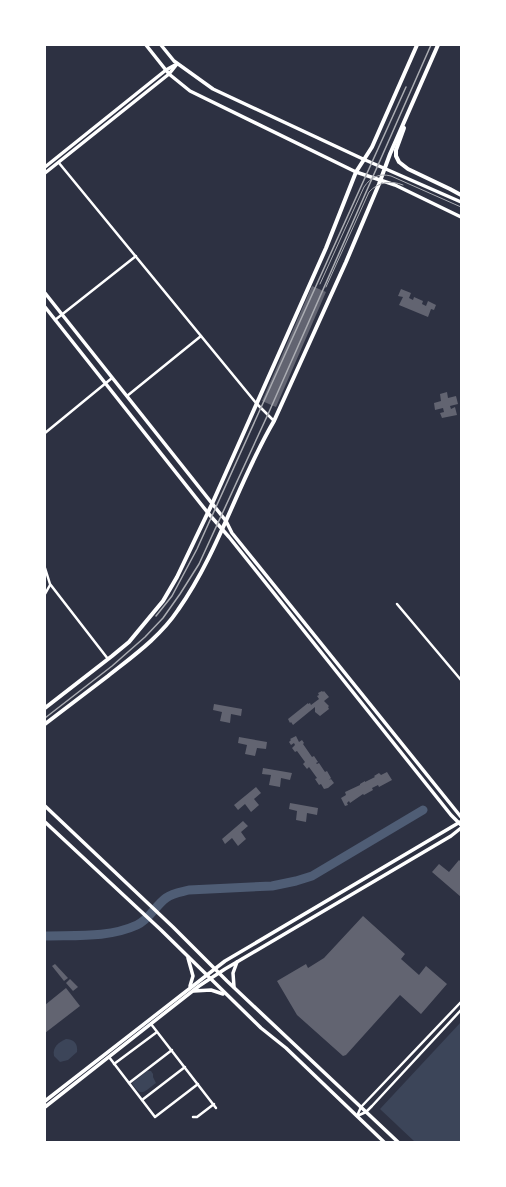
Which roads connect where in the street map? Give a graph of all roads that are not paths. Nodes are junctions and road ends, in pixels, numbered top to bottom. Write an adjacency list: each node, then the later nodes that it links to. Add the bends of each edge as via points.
1 (146, 45): 6 (main road)
2 (161, 45): 5 (main road)
3 (417, 45): 9 (main road, via 372,147)
4 (438, 45): 8 (main road)
5 (177, 64): 6 (main road); 7 (main road); 9 (main road, via 213,89)
6 (166, 70): 7 (main road); 11 (main road)
7 (169, 74): 10 (main road); 13 (main road, via 190,90)
8 (404, 123): 12 (main road); 16 (main road, via 396,150 399,162)
9 (363, 159): 12 (main road); 13 (main road)
10 (58, 163): 14 (main road); 19 (street)
11 (45, 167)
12 (385, 168): 15 (main road); 17 (main road)
13 (356, 172): 15 (main road); 28 (main road, via 326,248)
14 (45, 173)
15 (381, 179): 18 (main road); 29 (main road)
16 (461, 196)
17 (461, 202)
18 (461, 217)
19 (136, 256): 22 (street); 24 (street)
20 (45, 293): 22 (main road)
21 (45, 307): 23 (main road)
22 (62, 314): 23 (street); 25 (main road)
23 (55, 320): 26 (main road)
24 (201, 336): 27 (street); 28 (street)
25 (112, 378): 26 (street); 27 (main road)
26 (106, 384): 30 (street); 32 (main road)
27 (126, 396): 31 (main road)
28 (256, 403): 29 (street); 31 (main road)
29 (274, 421): 33 (main road, via 261,443)
30 (45, 433)
31 (212, 504): 32 (main road); 33 (main road)
32 (208, 513): 34 (main road); 39 (main road, via 163,601 129,642)
33 (226, 521): 34 (main road); 44 (main road, via 237,539)
34 (222, 530): 42 (main road, via 188,595 162,630 135,655); 46 (main road)
35 (45, 568): 36 (street)
36 (50, 584): 37 (street); 39 (street)
37 (45, 594)
38 (397, 604): 40 (street)
39 (108, 659): 41 (main road)
40 (461, 680)
41 (45, 708)
42 (45, 724)
43 (45, 806): 50 (main road)
44 (461, 817)
45 (45, 822): 48 (main road)
46 (460, 823): 50 (main road)
47 (461, 828): 49 (main road)
48 (188, 957): 52 (main road); 54 (main road, via 193,976)
49 (237, 961): 51 (main road); 55 (main road, via 232,973)
50 (215, 968): 51 (main road); 52 (main road)
51 (219, 973): 53 (main road); 55 (main road)
52 (206, 975): 53 (main road); 54 (main road)
53 (210, 979): 56 (main road); 57 (main road)
54 (189, 988): 69 (main road)
55 (234, 988): 72 (main road)
56 (193, 991): 57 (main road, via 211,990); 60 (main road)
57 (227, 996): 75 (main road, via 286,1048)
58 (461, 1002): 72 (street)
59 (461, 1010): 74 (street)
60 (151, 1024): 61 (street); 63 (main road)
61 (157, 1032): 62 (street); 64 (street)
62 (172, 1050): 65 (street); 66 (street)
63 (109, 1057): 64 (street); 71 (main road)
64 (114, 1064): 66 (street)
65 (185, 1067): 67 (street); 68 (street)
66 (129, 1083): 68 (street)
67 (198, 1084): 68 (street, via 155,1116); 70 (street)
68 (142, 1100)
69 (45, 1101)
70 (214, 1104): 73 (street); 76 (street, via 197,1117)
71 (45, 1107)
72 (361, 1107): 74 (main road); 75 (street)
73 (216, 1108)
74 (366, 1112): 75 (street); 78 (main road)
75 (356, 1116): 77 (main road)
76 (193, 1117)
77 (384, 1142)
78 (398, 1142)

